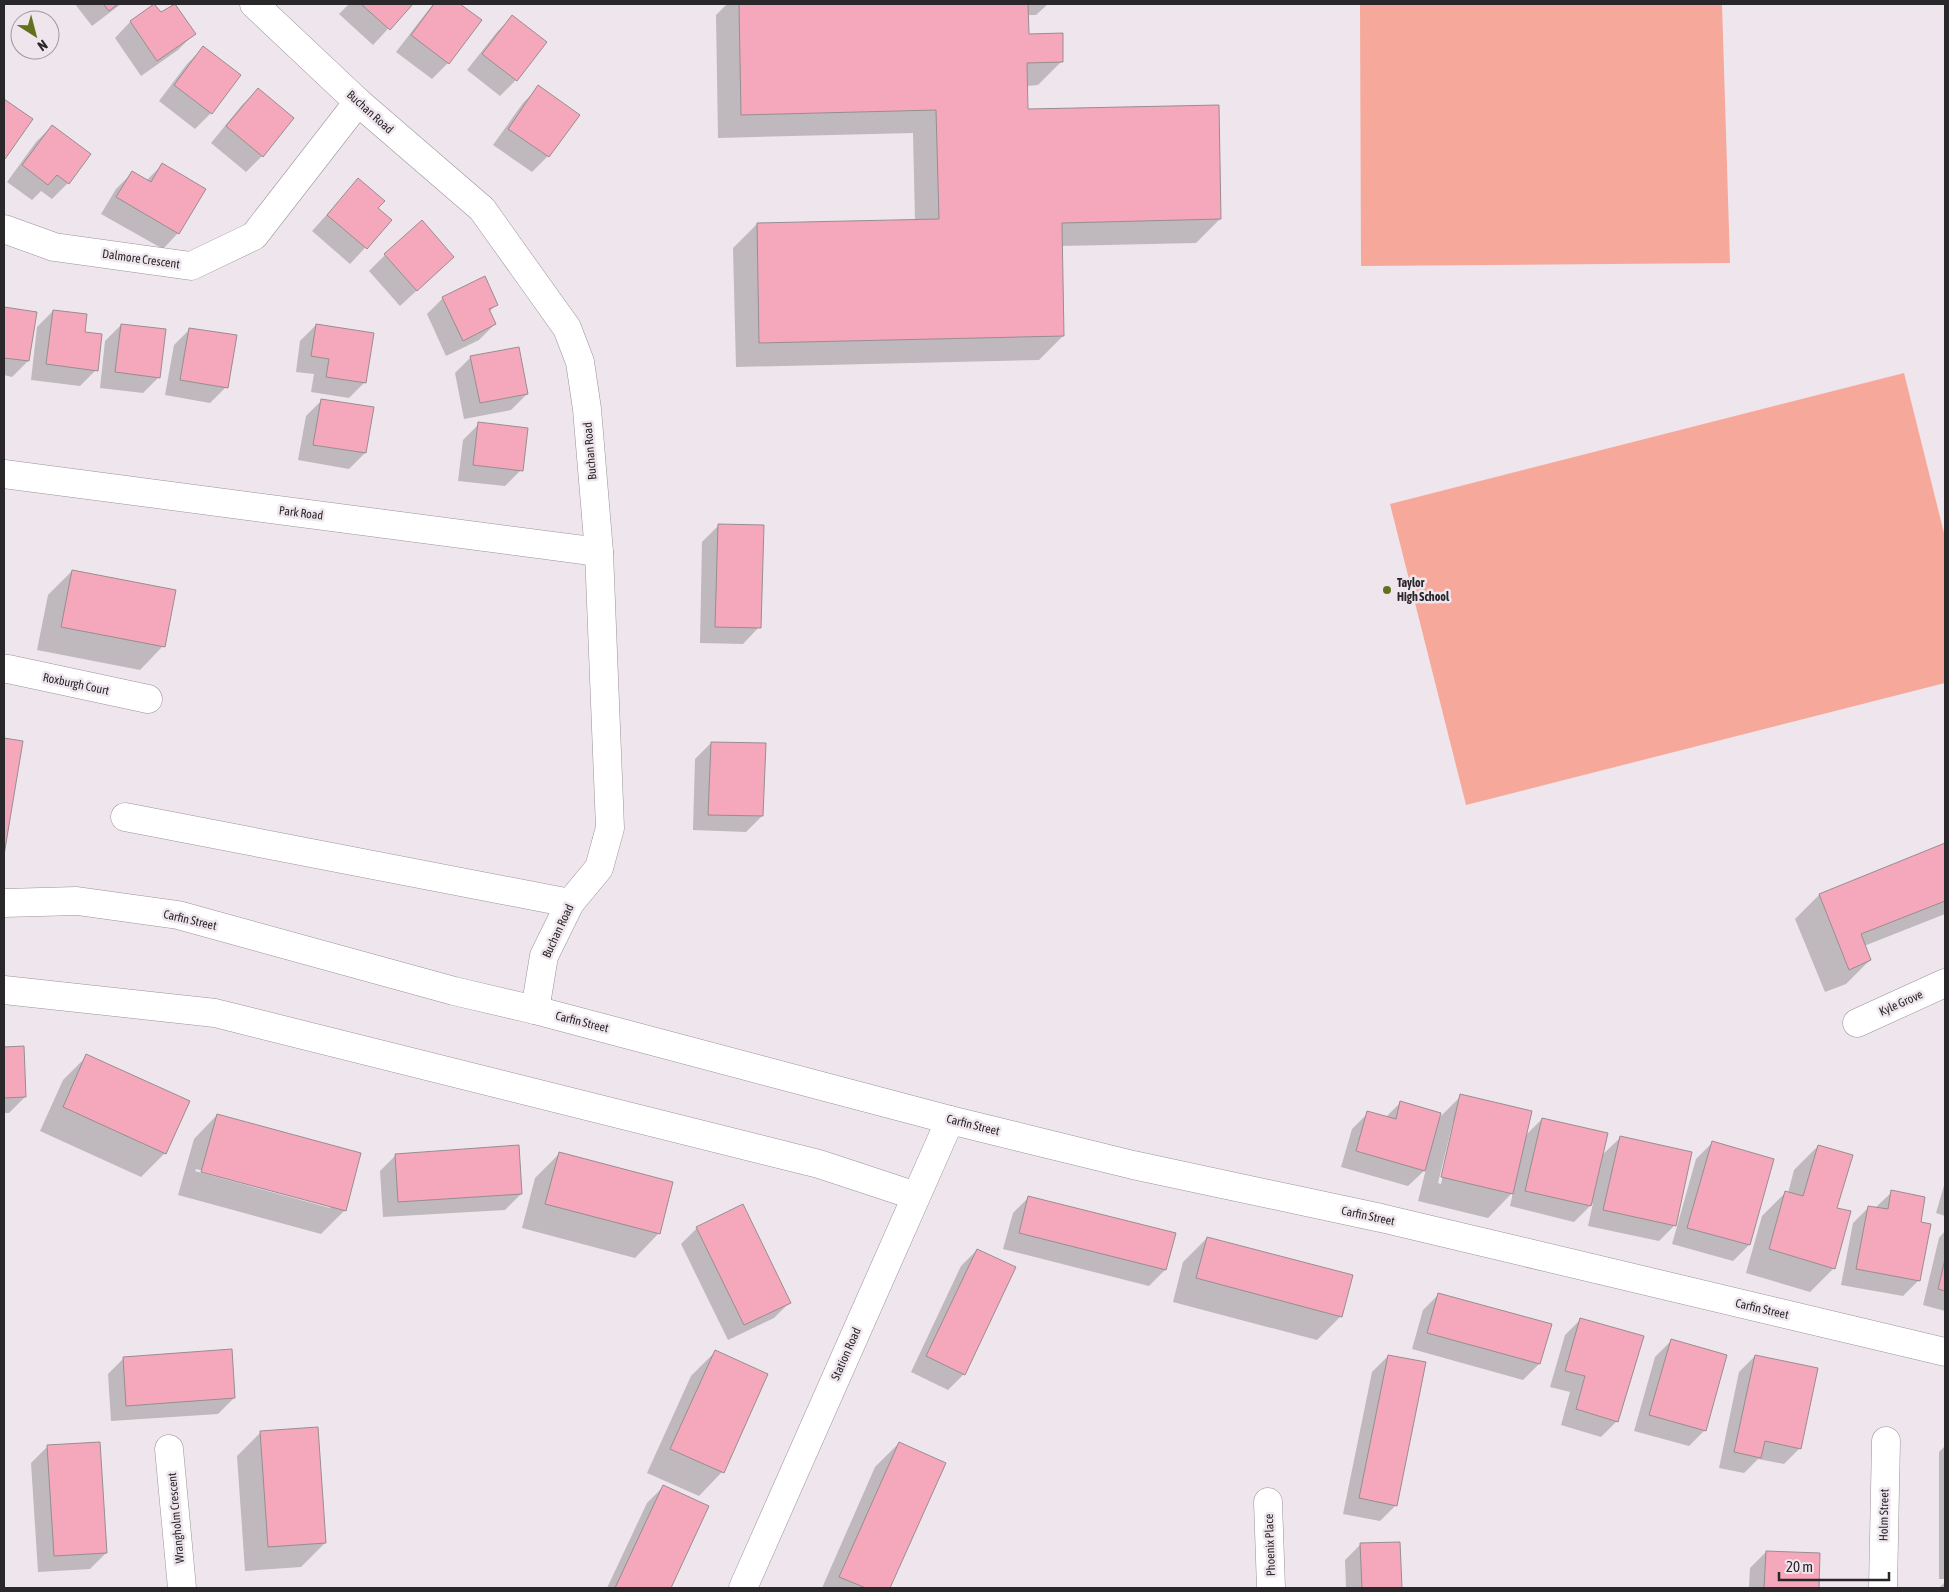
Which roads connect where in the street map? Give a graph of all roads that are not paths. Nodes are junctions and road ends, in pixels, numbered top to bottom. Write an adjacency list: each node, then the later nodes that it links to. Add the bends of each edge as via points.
1 (254, 4): 2 (street, Buchan Road)
2 (358, 102): 3 (street, Dalmore Crescent, via 254,236 191,266 54,247); 5 (street, Buchan Road, via 482,209 567,328 580,362)
3 (4, 229)
4 (4, 474): 5 (street, Park Road)
5 (599, 552): 9 (street, Buchan Road, via 610,828 599,868)
6 (4, 669): 7 (street, Roxburgh Court)
7 (148, 699)
8 (125, 816): 9 (street)
9 (570, 902): 13 (street, Buchan Road, via 544,956)
10 (4, 903): 13 (street, Carfin Street, via 77,901 178,915)
11 (1945, 983): 14 (street, Kyle Grove)
12 (4, 990): 16 (street, via 215,1013 819,1164)
13 (535, 1010): 15 (street, Carfin Street)
14 (1857, 1023)
15 (950, 1120): 16 (street, Station Road); 17 (street, Carfin Street)
16 (916, 1196): 22 (street, Station Road)
17 (1945, 1352)
18 (1886, 1441): 24 (street, Holm Street)
19 (170, 1449): 21 (street, Wrangholm Crescent)
20 (1268, 1502): 23 (street, Phoenix Place)
21 (182, 1588)
22 (743, 1588)
23 (1271, 1588)
24 (1883, 1588)

